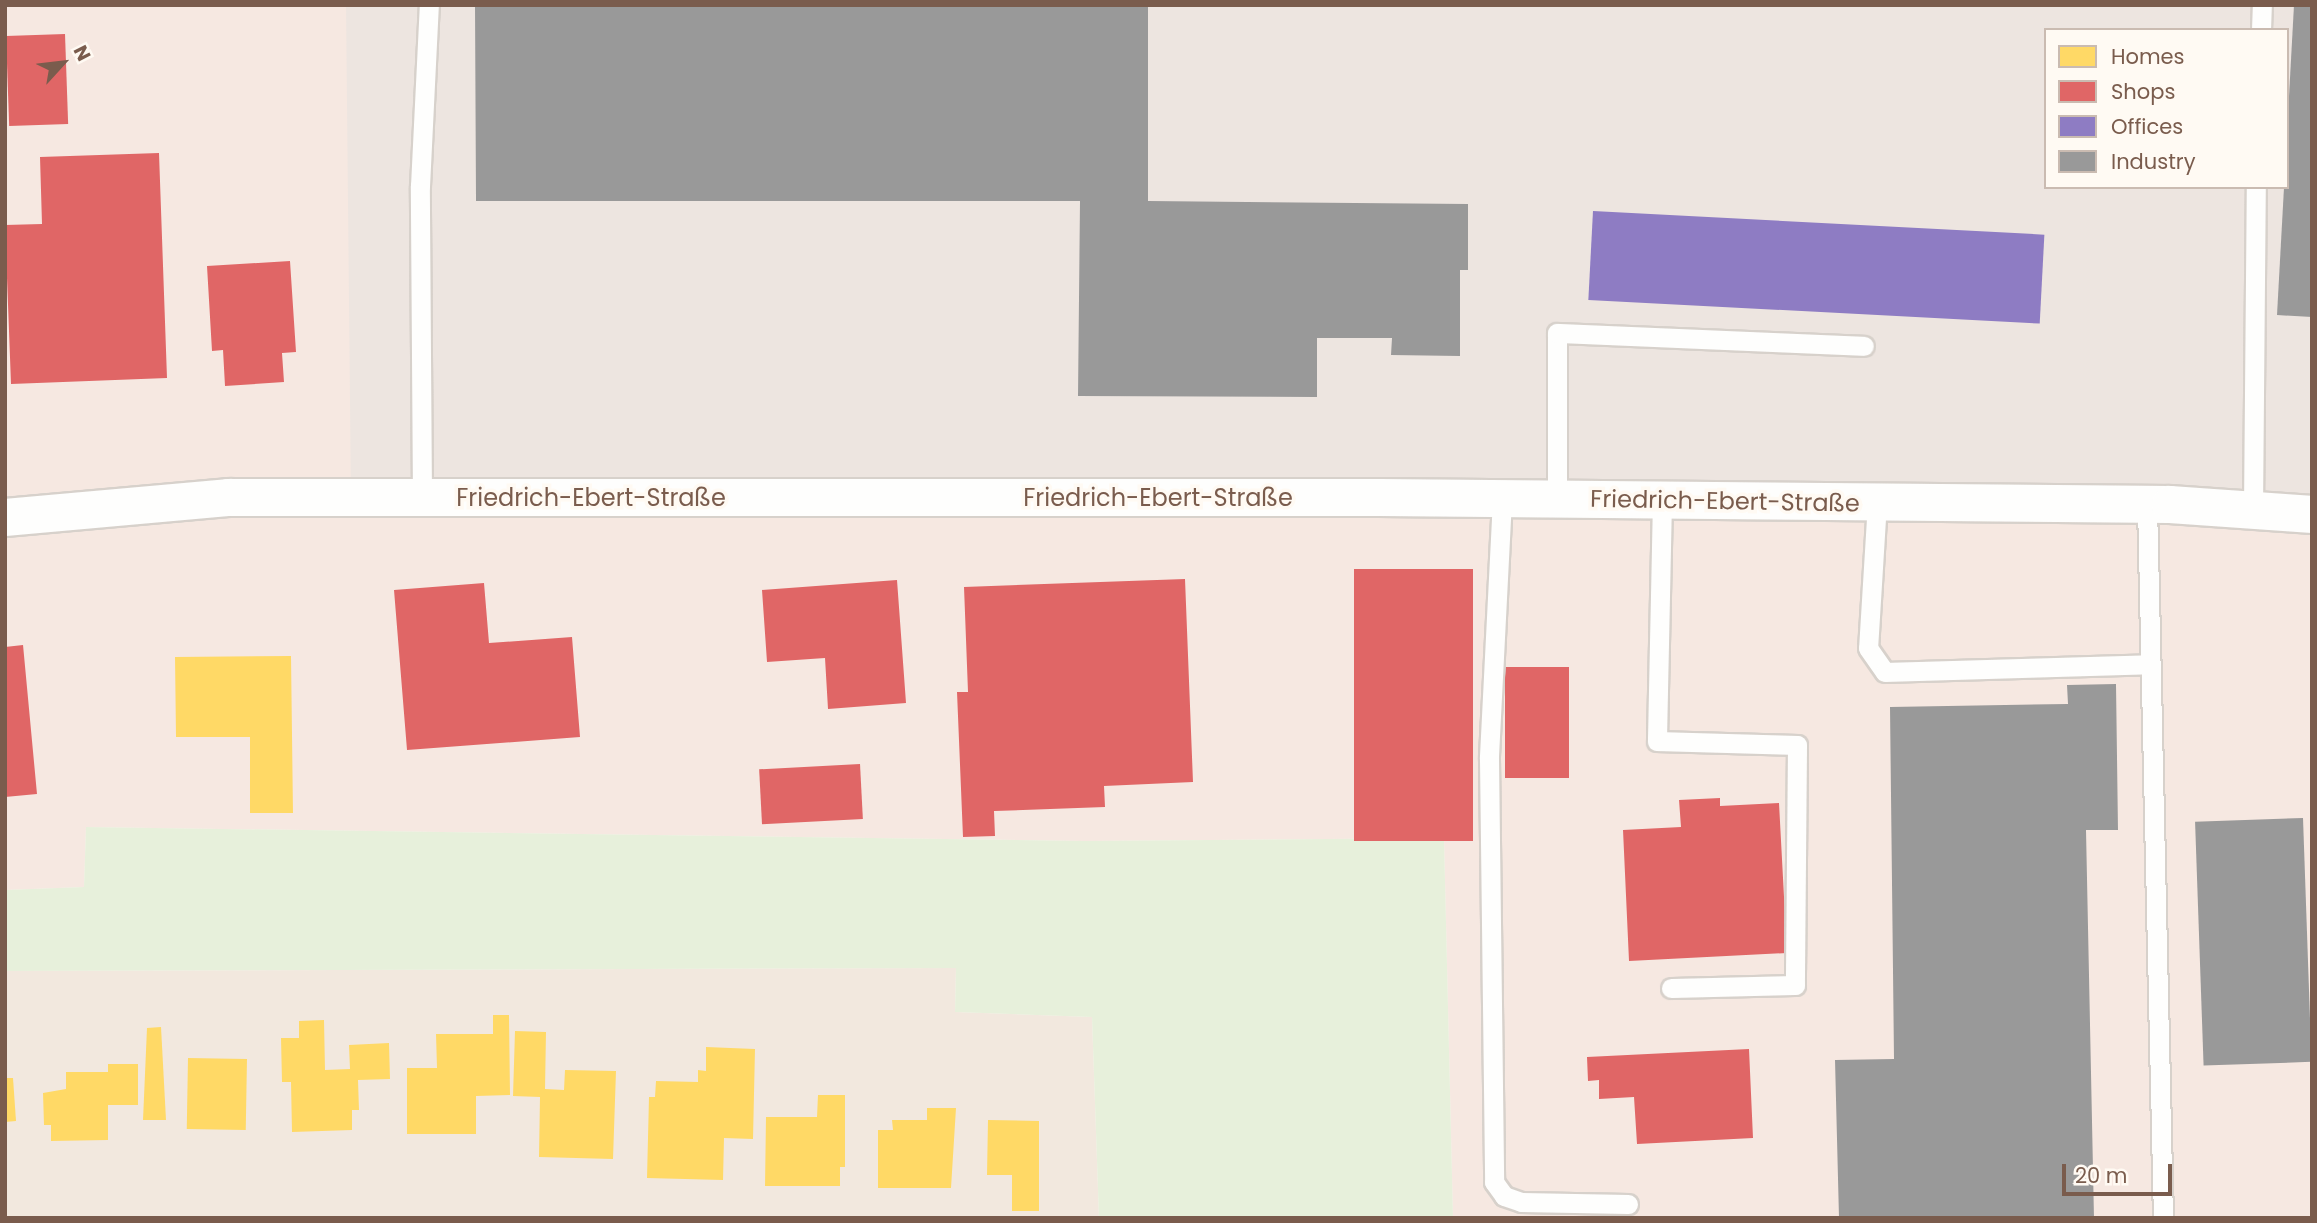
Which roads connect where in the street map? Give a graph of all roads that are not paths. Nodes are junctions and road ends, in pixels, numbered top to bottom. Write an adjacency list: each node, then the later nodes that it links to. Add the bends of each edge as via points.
1 (429, 5): 6 (lane, via 420,186)
2 (2262, 5): 3 (lane)
3 (2261, 28)
4 (2256, 189): 12 (lane, via 2251,331)
5 (1864, 346): 8 (lane, via 1558,333)
6 (422, 498): 7 (street, Friedrich-Ebert-Straße); 14 (street, Friedrich-Ebert-Straße, via 228,497)
7 (1502, 499): 8 (street, Friedrich-Ebert-Straße); 17 (lane, via 1489,759 1494,1182 1504,1196 1521,1202)
8 (1557, 499): 9 (street, Friedrich-Ebert-Straße)
9 (1662, 500): 10 (street, Friedrich-Ebert-Straße); 16 (lane, via 1657,741 1797,745 1795,985)
10 (1878, 502): 11 (street, Friedrich-Ebert-Straße); 15 (lane, via 1868,648 1885,672)
11 (2147, 504): 12 (street, Friedrich-Ebert-Straße); 15 (lane)
12 (2253, 509): 13 (street, Friedrich-Ebert-Straße)
13 (2312, 514)
14 (5, 517)
15 (2149, 664): 18 (lane)
16 (1671, 988)
17 (1628, 1204)
18 (2163, 1218)

